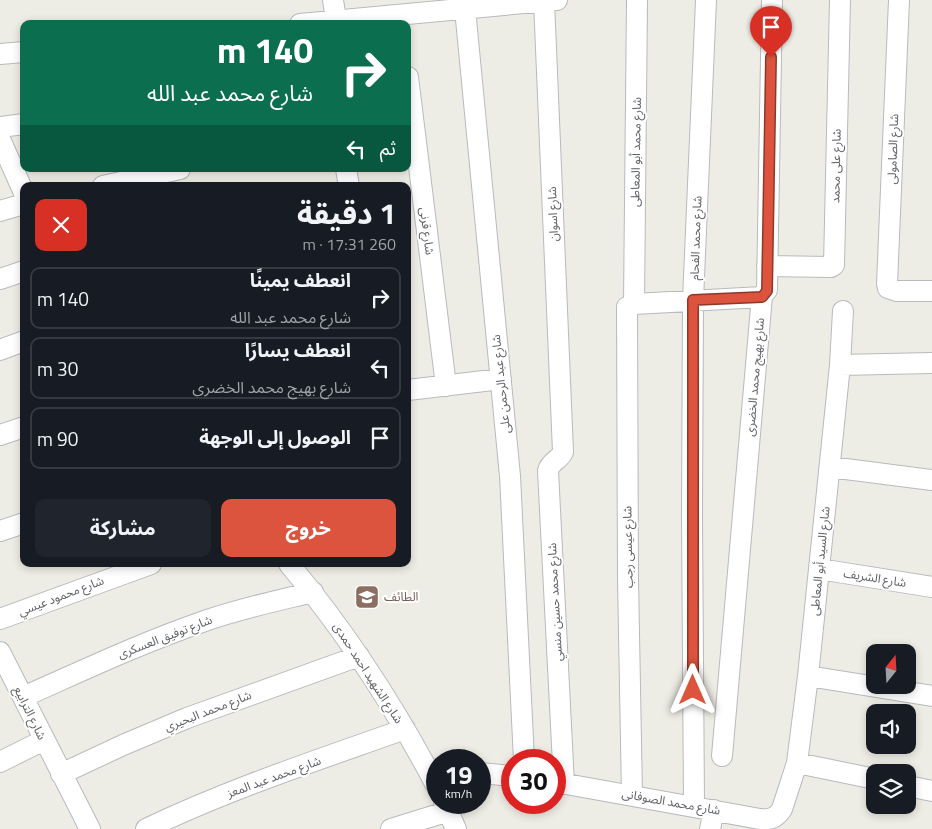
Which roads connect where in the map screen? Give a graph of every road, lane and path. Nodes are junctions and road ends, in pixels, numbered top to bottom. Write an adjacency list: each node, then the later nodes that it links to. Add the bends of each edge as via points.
1 (333, 0): 10 (street)
2 (637, 0): 29 (street, شارع محمد أبو المعاطى)
3 (706, 0): 28 (street, شارع محمد الفحام)
4 (772, 0): 23 (street, شارع بهيج محمد الخضرى)
5 (840, 0): 23 (street, شارع على محمد, via 834,265)
6 (899, 0): 26 (street, شارع الصامولى, via 888,288)
7 (550, 1): 8 (street); 38 (street, شارع اسوان)
8 (465, 9): 9 (street); 35 (street, شارع عبد الرحمن على)
9 (400, 19): 11 (street)
10 (327, 20)
11 (375, 20)
12 (20, 52): 13 (street)
13 (0, 54)
14 (411, 101): 36 (street, شارع قرنى)
15 (20, 124): 16 (street)
16 (0, 127)
17 (0, 138): 20 (street)
18 (166, 172): 19 (street)
19 (121, 182)
20 (20, 184)
21 (20, 205): 22 (street)
22 (0, 211)
23 (767, 266): 27 (street, شارع بهيج محمد الخضرى, via 767,291)
24 (20, 272): 25 (street)
25 (0, 279)
26 (932, 291)
27 (762, 297): 28 (street); 61 (street, شارع بهيج محمد الخضرى)
28 (693, 300): 29 (street); 71 (street, شارع محمد الفحام)
29 (634, 304): 70 (street, شارع عيسى رجب, via 626,310)
30 (843, 311): 34 (street, شارع السيد أبو المعاطى)
31 (20, 342): 32 (street)
32 (0, 350)
33 (932, 363): 34 (street)
34 (840, 365): 41 (street, شارع السيد أبو المعاطى)
35 (501, 379): 36 (street); 59 (street, شارع عبد الرحمن على, via 510,476)
36 (446, 386): 37 (street)
37 (411, 390)
38 (562, 427): 60 (street, شارع محمد حسين منسي, via 562,454 550,464 548,471)
39 (20, 428): 40 (street)
40 (0, 435)
41 (830, 467): 42 (street); 47 (street, شارع السيد أبو المعاطى)
42 (932, 480)
43 (20, 524): 44 (street)
44 (0, 531)
45 (132, 567): 48 (street, شارع محمود عيسي)
46 (292, 567): 50 (street, شارع الشهيد احمد حمدى)
47 (819, 569): 49 (street, شارع الشريف); 54 (street, شارع السيد أبو المعاطى)
48 (106, 571): 51 (street, شارع محمود عيسي)
49 (932, 587)
50 (313, 592): 53 (street, شارع الشهيد احمد حمدى); 56 (street, شارع توفيق العسكرى, via 203,621)
51 (0, 619)
52 (1, 656): 56 (street, شارع الترابيع)
53 (359, 656): 57 (street, شارع الشهيد احمد حمدى); 65 (street, شارع محمد البحيري, via 187,718)
54 (808, 676): 55 (street); 64 (street, شارع السيد أبو المعاطى)
55 (932, 696)
56 (23, 697): 58 (street, شارع الترابيع)
57 (405, 729): 62 (street, شارع الشهيد احمد حمدى); 76 (street, شارع محمد عبد المعز, via 232,792)
58 (44, 740): 63 (street); 65 (street, شارع الترابيع)
59 (523, 749)
60 (559, 749)
61 (722, 756)
62 (426, 759)
63 (0, 762)
64 (797, 763): 66 (street); 74 (street, شارع السيد أبو المعاطى)
65 (61, 774): 75 (street, شارع الترابيع)
66 (866, 777)
67 (566, 784): 70 (street, شارع محمد الصوفانى)
68 (916, 788): 69 (street)
69 (932, 791)
70 (632, 795): 71 (street, شارع محمد الصوفانى)
71 (694, 806): 73 (street, شارع محمد الصوفانى)
72 (450, 814): 77 (street)
73 (712, 819): 74 (street, شارع محمد الصوفانى)
74 (775, 819)
75 (90, 829)
76 (146, 829)
77 (391, 829)

